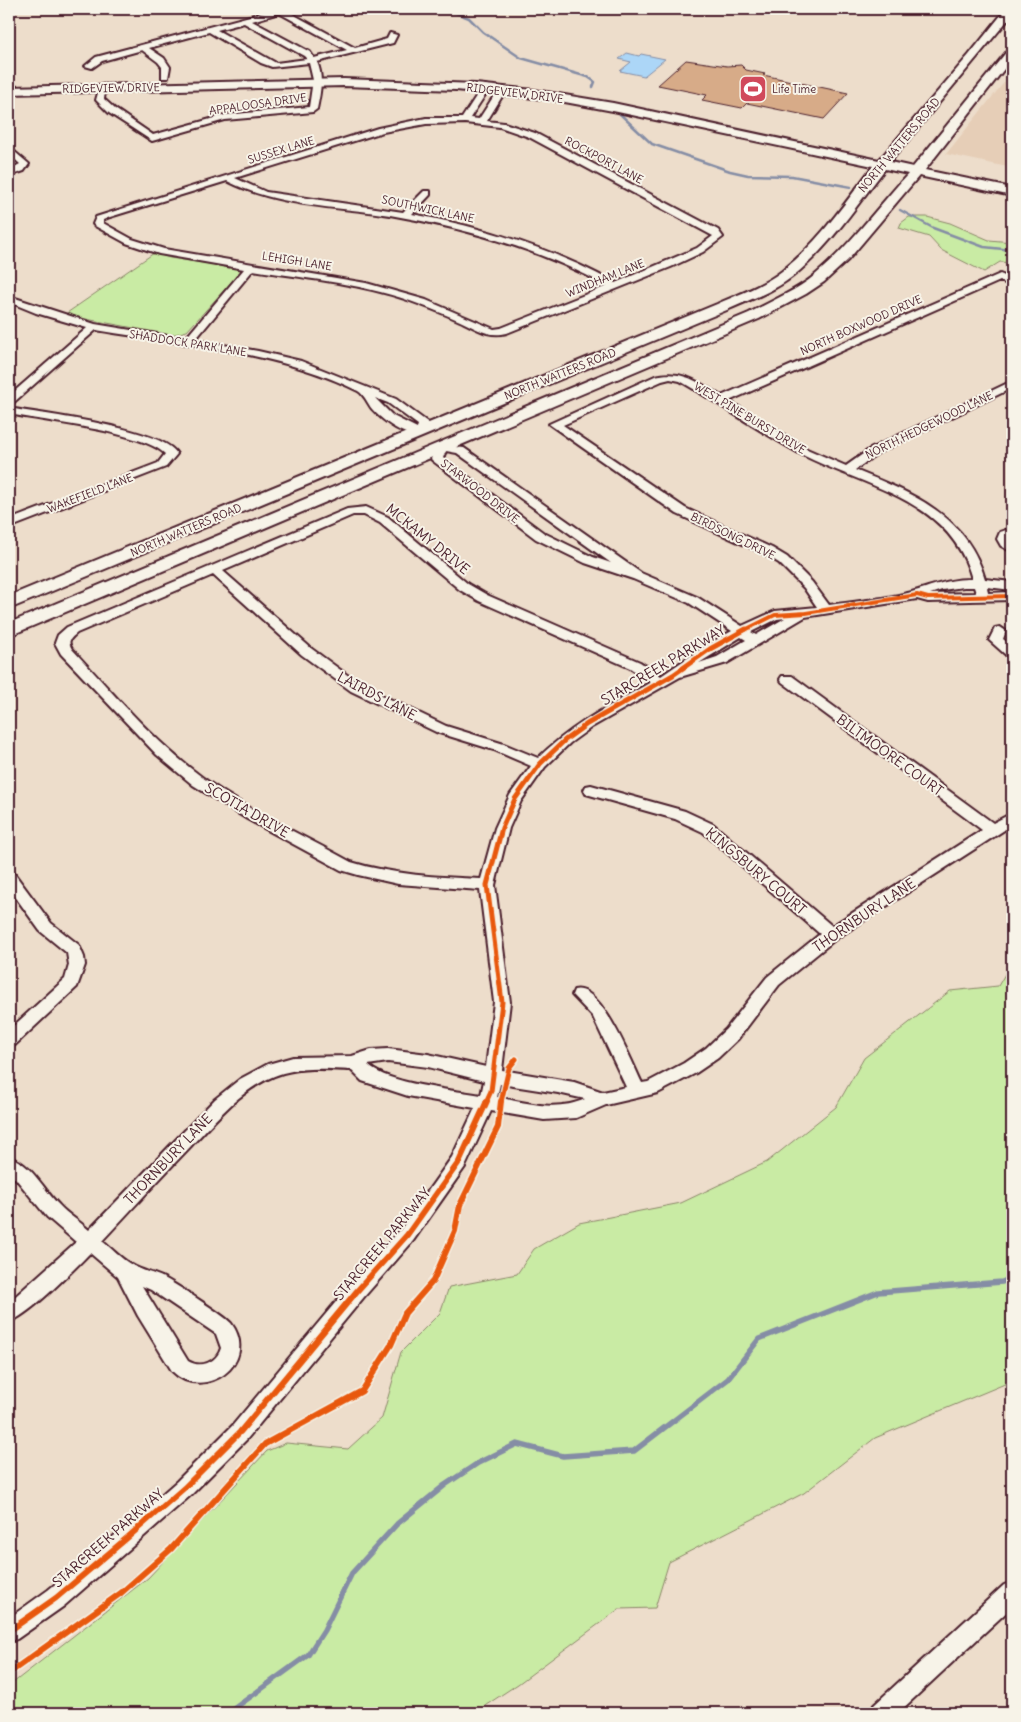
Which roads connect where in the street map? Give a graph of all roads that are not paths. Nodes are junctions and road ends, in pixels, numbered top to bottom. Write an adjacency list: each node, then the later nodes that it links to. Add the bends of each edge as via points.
1 (1011, 9): 11 (main road, NORTH WATTERS ROAD)
2 (282, 10): 3 (street); 7 (street)
3 (245, 20): 4 (street); 9 (street, via 307,54)
4 (210, 29): 6 (street); 9 (street, via 269,64)
5 (393, 35): 7 (street, via 390,41)
6 (143, 47): 10 (street, via 99,59); 12 (street, via 161,60 166,67)
7 (354, 51): 9 (street)
8 (1012, 52): 16 (main road, NORTH WATTERS ROAD)
9 (312, 60): 13 (street)
10 (89, 66)
11 (958, 75): 16 (main road); 25 (main road, NORTH WATTERS ROAD)
12 (165, 76): 13 (main road, RIDGEVIEW DRIVE); 14 (main road, RIDGEVIEW DRIVE)
13 (317, 78): 15 (main road, RIDGEVIEW DRIVE, via 423,74); 17 (main road, RIDGEVIEW DRIVE); 17 (street, APPALOOSA DRIVE, via 313,109 234,116 152,138 100,100); 18 (main road, RIDGEVIEW DRIVE)
14 (9, 81)
15 (516, 81): 18 (main road); 21 (main road, RIDGEVIEW DRIVE)
16 (988, 82): 26 (main road, NORTH WATTERS ROAD)
17 (103, 88): 19 (main road, RIDGEVIEW DRIVE)
18 (485, 88): 20 (main road, RIDGEVIEW DRIVE); 23 (street)
19 (9, 90)
20 (502, 90): 22 (main road, RIDGEVIEW DRIVE); 23 (street)
21 (622, 97): 22 (main road); 25 (main road, RIDGEVIEW DRIVE)
22 (613, 108): 25 (main road, RIDGEVIEW DRIVE)
23 (474, 121): 30 (street, SUSSEX LANE, via 426,121 395,127); 35 (street, ROCKPORT LANE, via 532,135)
24 (9, 150): 29 (street, via 24,162 24,166)
25 (885, 159): 26 (main road, RIDGEVIEW DRIVE); 28 (main road, RIDGEVIEW DRIVE); 48 (main road, NORTH WATTERS ROAD, via 823,241 787,274 768,286)
26 (926, 160): 27 (main road, RIDGEVIEW DRIVE); 28 (main road, NORTH WATTERS ROAD)
27 (941, 163)
28 (915, 172): 31 (main road, RIDGEVIEW DRIVE); 49 (main road, NORTH WATTERS ROAD, via 843,256 801,291 754,316)
29 (9, 173)
30 (228, 178): 33 (street, SOUTHWICK LANE, via 250,190 277,197); 34 (street, SUSSEX LANE)
31 (1012, 192)
32 (427, 193): 33 (street)
33 (405, 215): 38 (street, SOUTHWICK LANE, via 471,230 534,250 603,278)
34 (98, 220): 36 (street, LEHIGH LANE, via 100,226 147,247)
35 (718, 235): 38 (street, WINDHAM LANE, via 716,240 688,256)
36 (251, 266): 41 (street, LEHIGH LANE, via 394,293); 42 (street)
37 (1012, 283): 45 (street, NORTH BOXWOOD DRIVE, via 1000,277)
38 (616, 287): 41 (street, WINDHAM LANE)
39 (9, 299): 40 (street, SHADDOCK PARK LANE)
40 (94, 327): 42 (street, SHADDOCK PARK LANE); 44 (street)
41 (494, 332)
42 (188, 342): 48 (street, SHADDOCK PARK LANE, via 258,354 327,374 366,392 374,407 407,431)
43 (1012, 384): 50 (street, NORTH HEDGEWOOD LANE, via 874,452)
44 (9, 401)
45 (720, 402): 47 (street, WEST PINE BURST DRIVE, via 683,378 664,376); 50 (street, WEST PINE BURST DRIVE, via 805,452)
46 (9, 411): 51 (street, WAKEFIELD LANE, via 125,432 169,450 170,458 162,465)
47 (555, 424): 60 (street, BIRDSONG DRIVE, via 681,511 783,560 808,584)
48 (421, 432): 49 (main road); 59 (main road, NORTH WATTERS ROAD)
49 (442, 448): 55 (street, STARWOOD DRIVE, via 460,450); 55 (street, STARWOOD DRIVE, via 437,459 540,536 589,560); 62 (main road, NORTH WATTERS ROAD)
50 (848, 470): 57 (street, WEST PINE BURST DRIVE, via 903,496 942,520 968,549)
51 (9, 524)
52 (1012, 532): 53 (street, via 1004,535 1003,539)
53 (1012, 548)
54 (215, 570): 65 (street, MCKAMY DRIVE, via 72,630); 68 (street, MCKAMY DRIVE, via 352,512 372,513 464,587); 70 (street, LAIRDS LANE, via 307,652 356,688 441,730 499,747)
55 (637, 576): 63 (street, STARWOOD DRIVE, via 693,600)
56 (1012, 586): 57 (street, STARCREEK PARKWAY)
57 (981, 590): 58 (street, STARCREEK PARKWAY); 60 (street, STARCREEK PARKWAY, via 928,598 917,595)
58 (1012, 596)
59 (9, 603)
60 (825, 609): 61 (street, STARCREEK PARKWAY)
61 (806, 613): 63 (street, STARCREEK PARKWAY, via 775,616); 66 (street, STARCREEK PARKWAY)
62 (9, 630)
63 (742, 631): 66 (street, STARWOOD DRIVE); 68 (street, STARCREEK PARKWAY)
64 (1000, 631): 67 (street, via 996,640)
65 (63, 638): 75 (street, SCOTIA DRIVE, via 66,651 148,738 173,762 218,794 346,866 414,880)
66 (756, 641): 68 (street, STARCREEK PARKWAY, via 722,660)
67 (1012, 654)
68 (666, 679): 70 (street, STARCREEK PARKWAY, via 587,724)
69 (787, 679): 73 (street, BILTMOORE COURT)
70 (540, 764): 75 (street, STARCREEK PARKWAY, via 515,799 502,828)
71 (591, 790): 76 (street, KINGSBURY COURT, via 680,815 708,828)
72 (1012, 818): 73 (street, THORNBURY LANE)
73 (994, 831): 76 (street, THORNBURY LANE)
74 (9, 877): 78 (street, via 44,924 68,943 78,961 71,983)
75 (487, 885): 80 (street, STARCREEK PARKWAY, via 502,1002)
76 (831, 934): 81 (street, THORNBURY LANE, via 773,981 732,1034 712,1053 652,1088)
77 (580, 995): 81 (street, via 599,1013)
78 (9, 1040)
79 (355, 1063): 80 (street, THORNBURY LANE, via 373,1056 397,1057 426,1060); 83 (street, THORNBURY LANE, via 368,1076 408,1089); 85 (street, THORNBURY LANE, via 308,1061 292,1064 245,1084 223,1102)
80 (493, 1076): 82 (street, THORNBURY LANE, via 586,1091); 83 (street, STARCREEK PARKWAY)
81 (637, 1091): 82 (street, THORNBURY LANE)
82 (603, 1099): 83 (street, THORNBURY LANE, via 576,1111 562,1113)
83 (485, 1103): 89 (street, STARCREEK PARKWAY, via 459,1162 407,1236 240,1432 184,1488 96,1565)
84 (9, 1164): 85 (street, via 22,1174 53,1211)
85 (88, 1240): 86 (street); 87 (street, THORNBURY LANE)
86 (124, 1271): 86 (street, via 138,1300 181,1368 194,1375 203,1375 225,1363 231,1342 223,1328 158,1284)
87 (9, 1313)
88 (1012, 1595): 90 (street)
89 (9, 1631)
90 (882, 1713)

